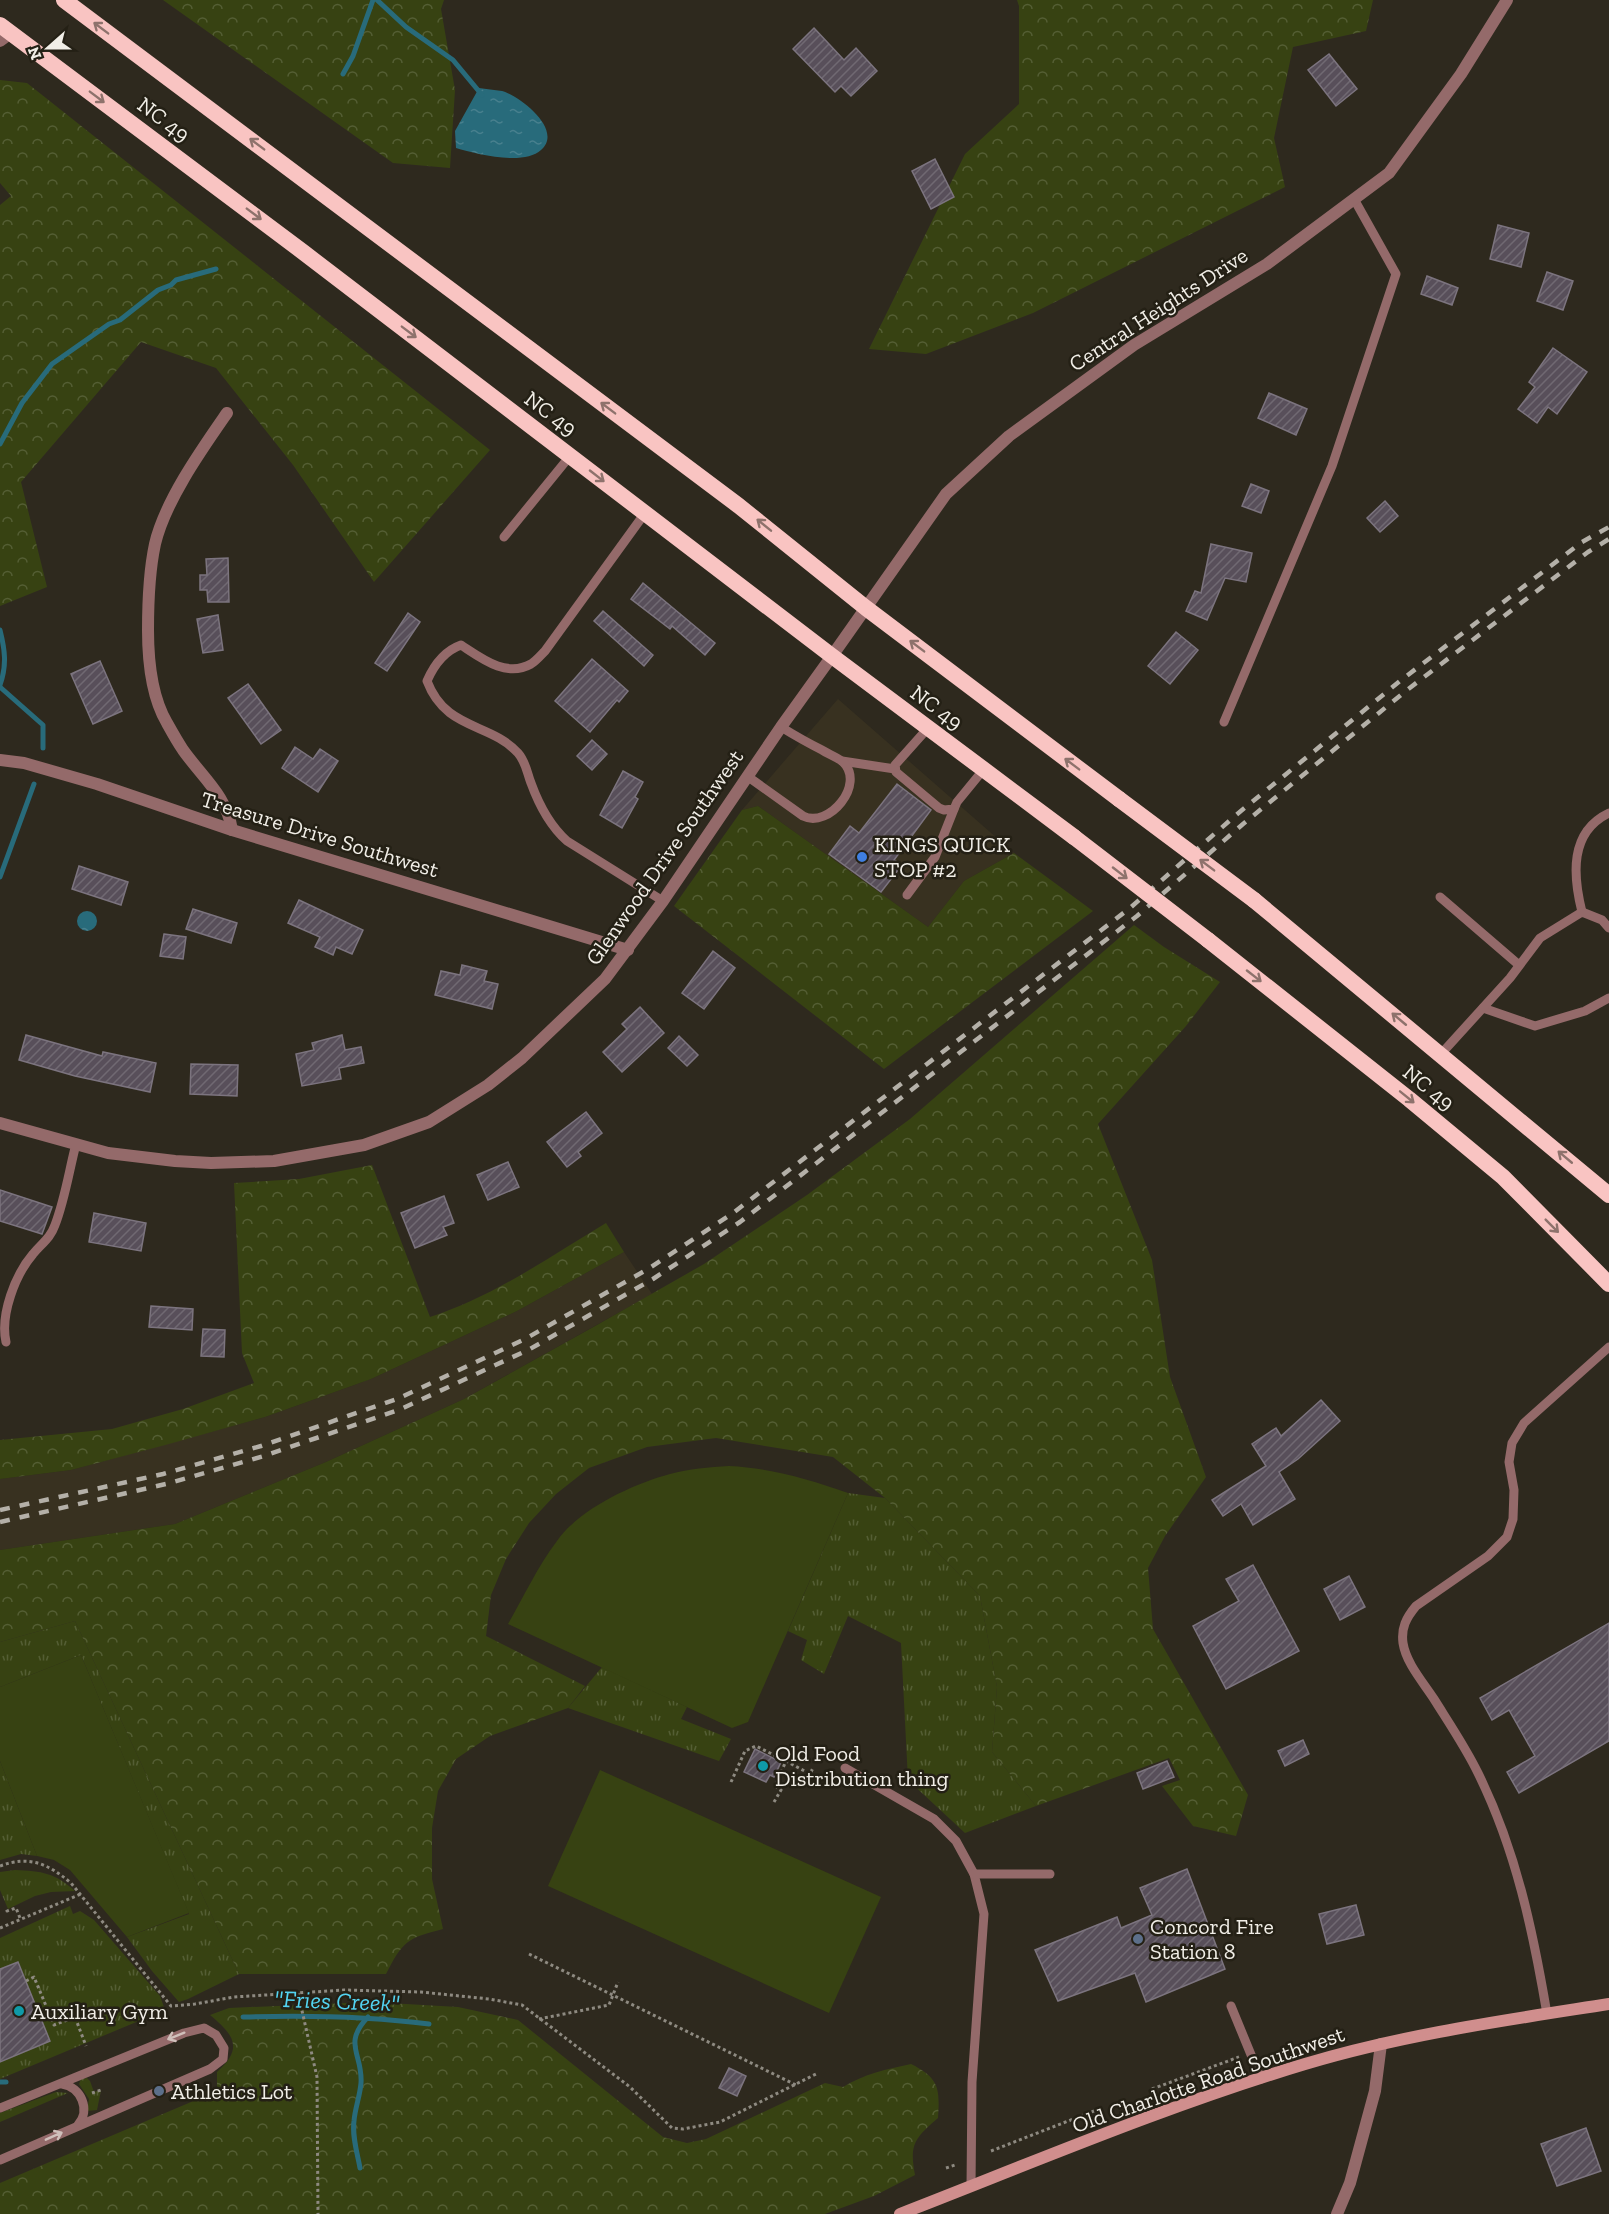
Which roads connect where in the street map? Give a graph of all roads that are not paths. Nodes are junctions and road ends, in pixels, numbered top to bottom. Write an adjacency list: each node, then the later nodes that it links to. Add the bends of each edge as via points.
1 (64, 0): 9 (highway, NC 49, one-way to 1, via 739,506)
2 (1507, 0): 4 (street, Central Heights Drive, via 1461,74 1389,173)
3 (4, 33): 6 (highway, NC 49 / NC 49, one-way to 6, via 311,257)
4 (1354, 199): 9 (street, Central Heights Drive, via 1267,264 1134,345 1009,436 946,494); 11 (lane, via 1396,274 1332,466)
5 (227, 412): 21 (street, via 172,500 156,542 148,591 148,651 165,719 225,804)
6 (570, 456): 7 (highway, NC 49 / NC 49, one-way to 7); 8 (lane)
7 (645, 513): 10 (highway, NC 49 / NC 49); 24 (lane, via 545,651 531,664 513,669 495,666 461,645 441,658 427,681 452,716 508,744 519,754 544,812 560,835)
8 (504, 537)
9 (866, 608): 10 (street, Central Heights Drive); 33 (highway, NC 49, one-way to 9, bridge, via 1254,900)
10 (832, 656): 12 (street, Glenwood Drive Southwest); 13 (highway, NC 49 / NC 49)
11 (1224, 722)
12 (781, 727): 15 (lane); 18 (street, Glenwood Drive Southwest)
13 (928, 728): 16 (lane); 17 (highway, NC 49 / NC 49)
14 (0, 760): 21 (street, Treasure Drive Southwest, via 97,784)
15 (842, 761): 16 (lane); 18 (lane, via 851,785 832,810 817,819 803,816)
16 (895, 769): 19 (lane, via 939,808)
17 (984, 770): 19 (lane); 37 (highway, NC 49 / NC 49, one-way to 37, bridge, via 1409,1099 1503,1177)
18 (747, 776): 24 (street, Glenwood Drive Southwest)
19 (954, 809): 22 (lane, via 935,857)
20 (1609, 813): 26 (lane, via 1587,832 1577,849 1575,884)
21 (232, 830): 29 (street, Treasure Drive Southwest)
22 (907, 895)
23 (1440, 897): 30 (lane)
24 (663, 901): 29 (street, Glenwood Drive Southwest)
25 (1609, 910): 27 (lane)
26 (1582, 912): 27 (lane); 30 (lane, via 1540,938)
27 (1602, 920): 28 (lane)
28 (1609, 928)
29 (628, 950): 35 (street, Glenwood Drive Southwest, via 565,1019 488,1085 429,1122 364,1145 274,1161 211,1163 108,1153)
30 (1520, 965): 32 (lane)
31 (1609, 998): 32 (lane, via 1585,1011 1534,1026)
32 (1483, 1008): 33 (lane)
33 (1441, 1054): 36 (highway, NC 49, one-way to 33)
34 (0, 1123): 35 (street, Glenwood Drive Southwest)
35 (75, 1144): 38 (lane, via 55,1225 47,1242 24,1267 9,1296 3,1316)
36 (1609, 1195)
37 (1609, 1284)
38 (6, 1342)
39 (1609, 1347): 45 (lane, via 1524,1423 1512,1443 1509,1462 1514,1490 1513,1519 1508,1537 1488,1556 1416,1606 1403,1628 1403,1645 1414,1669 1478,1772 1501,1822 1536,1946)
40 (845, 1768): 41 (lane, via 934,1819 956,1841)
41 (974, 1874): 42 (lane); 52 (lane, via 984,1914 972,2082)
42 (1050, 1874)
43 (1609, 2004): 45 (main road, Old Charlotte Road Southwest)
44 (1230, 2006): 47 (lane)
45 (1547, 2014): 46 (main road, Old Charlotte Road Southwest)
46 (1381, 2044): 47 (main road, Old Charlotte Road Southwest); 54 (street, via 1375,2091 1350,2183)
47 (1261, 2079): 52 (main road, Old Charlotte Road Southwest, via 1168,2110)
48 (62, 2084): 49 (lane); 50 (lane, via 74,2088 83,2100); 50 (lane, one-way to 48, via 210,2069 223,2059 224,2048 216,2035 204,2028)
49 (0, 2108)
50 (78, 2125): 51 (lane, one-way to 50)
51 (0, 2160)
52 (971, 2187): 53 (main road, Old Charlotte Road Southwest)
53 (900, 2214)
54 (1337, 2214)

